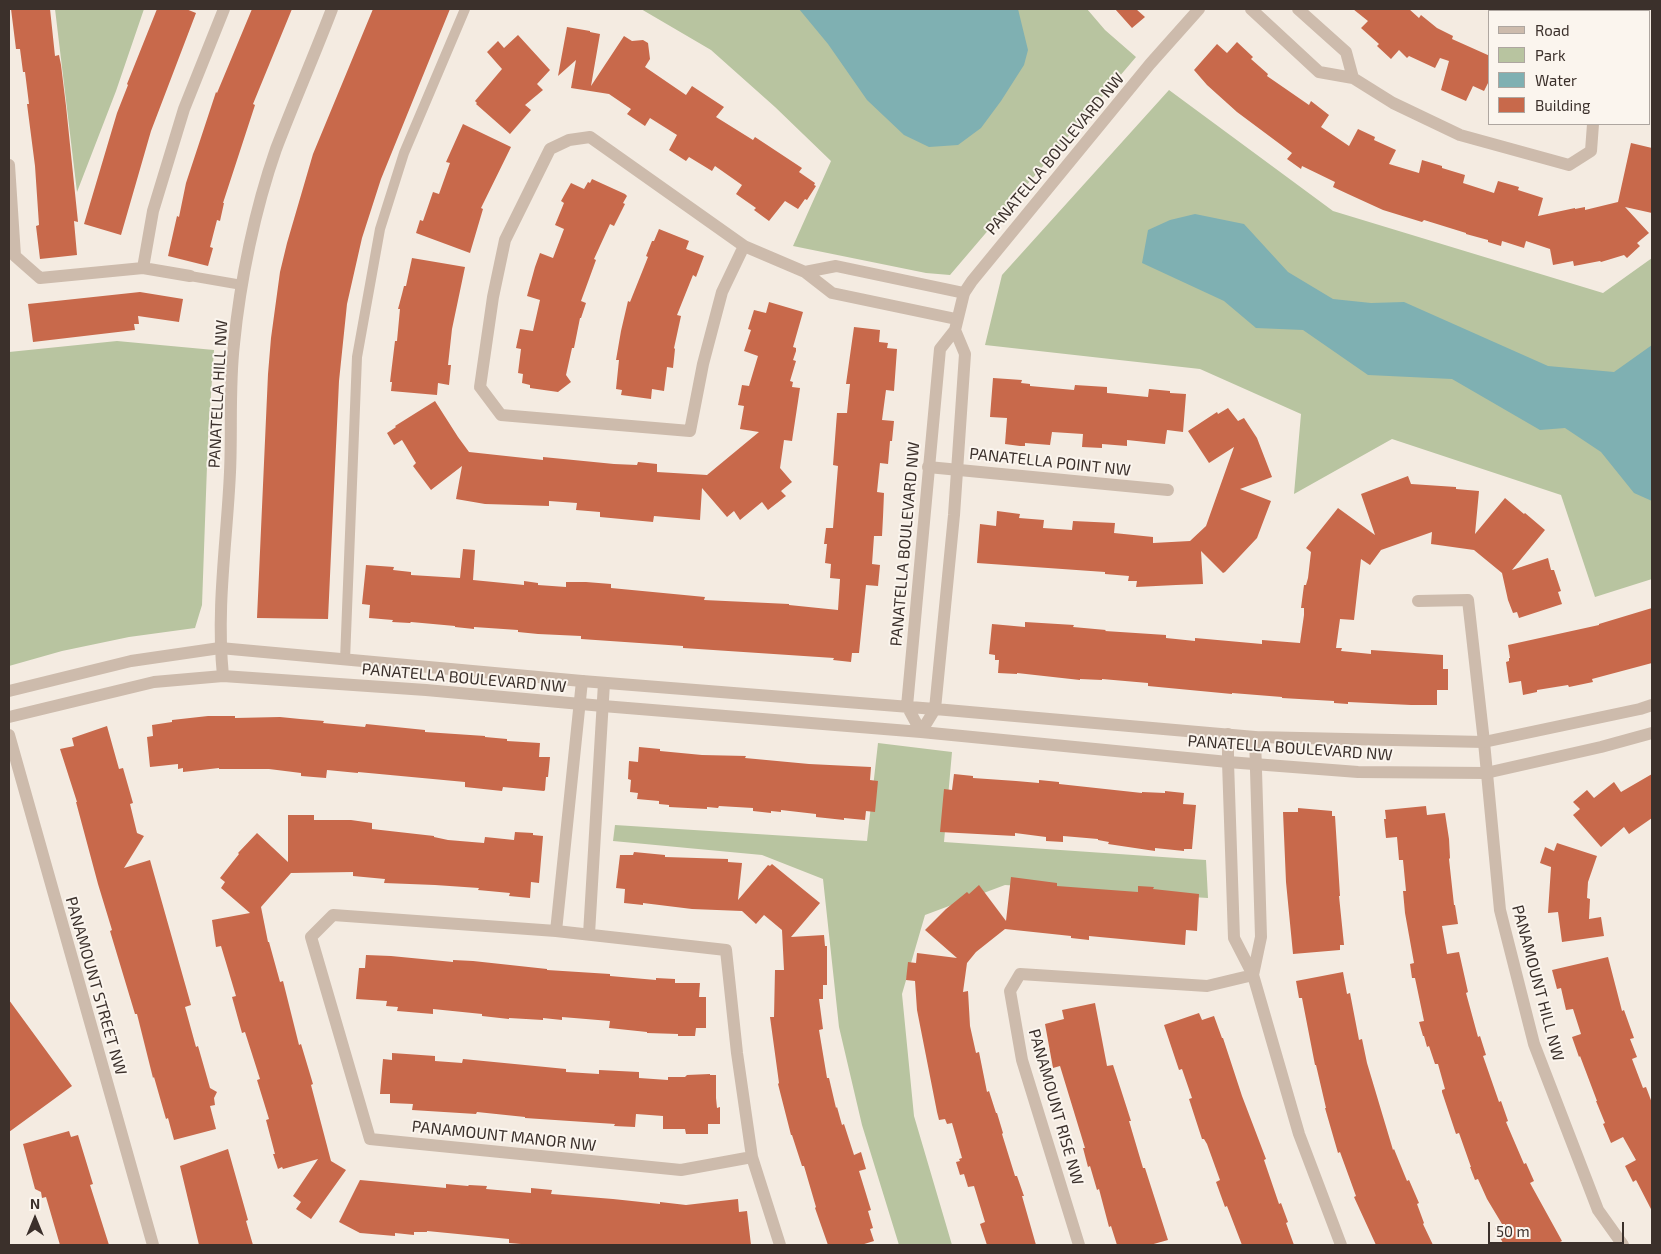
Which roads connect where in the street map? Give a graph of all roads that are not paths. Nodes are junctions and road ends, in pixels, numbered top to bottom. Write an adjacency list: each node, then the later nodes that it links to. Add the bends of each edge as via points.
1 (224, 9): 11 (street, via 184,109 153,211)
2 (332, 9): 14 (street, PANATELLA HILL NW, via 276,150 257,214)
3 (465, 9): 22 (lane, via 404,153 378,238 357,357)
4 (1199, 9): 15 (street, PANATELLA BOULEVARD NW, via 1112,110)
5 (1251, 9): 7 (street, via 1319,72)
6 (1298, 9): 7 (street, via 1346,52)
7 (1353, 78): 8 (street, via 1393,103 1460,135 1570,165 1591,151)
8 (1593, 125)
9 (9, 165): 11 (street, via 15,256 40,278)
10 (744, 246): 10 (street, via 722,292 690,432 502,416 480,387 492,297 505,240 550,149 569,140 590,138); 12 (street)
11 (143, 268): 13 (street)
12 (805, 272): 15 (street, via 836,266); 16 (street, via 832,293)
13 (190, 276): 14 (lane)
14 (242, 285): 21 (street, PANATELLA HILL NW, via 233,345)
15 (964, 293): 16 (street, PANATELLA BOULEVARD NW)
16 (956, 324): 17 (street, PANATELLA BOULEVARD NW, via 940,349); 18 (street, via 965,354)
17 (928, 467): 18 (street, PANATELLA POINT NW); 30 (street, PANATELLA BOULEVARD NW)
18 (957, 469): 19 (street, PANATELLA POINT NW); 31 (street)
19 (1168, 490)
20 (1418, 601): 38 (street, PANAMOUNT HILL NW, via 1468,600)
21 (220, 648): 22 (street, PANATELLA BOULEVARD NW); 23 (street, PANATELLA HILL NW); 26 (street, PANATELLA BOULEVARD NW, via 131,661)
22 (345, 660): 24 (street, PANATELLA BOULEVARD NW)
23 (224, 676): 27 (street, PANATELLA BOULEVARD NW); 32 (street, PANATELLA BOULEVARD NW, via 154,682)
24 (582, 681): 25 (street, PANATELLA BOULEVARD NW); 27 (street)
25 (604, 683): 29 (street); 30 (street, PANATELLA BOULEVARD NW)
26 (9, 691)
27 (580, 704): 29 (street, PANATELLA BOULEVARD NW); 42 (street)
28 (1652, 705): 38 (street, PANATELLA BOULEVARD NW)
29 (603, 706): 33 (street, PANATELLA BOULEVARD NW); 43 (street)
30 (907, 706): 31 (street, PANATELLA BOULEVARD NW); 33 (street)
31 (935, 709): 33 (street); 35 (street, PANATELLA BOULEVARD NW)
32 (9, 717)
33 (921, 732): 39 (street, PANATELLA BOULEVARD NW)
34 (1652, 733): 41 (street, PANATELLA BOULEVARD NW)
35 (1228, 734): 37 (street, PANATELLA BOULEVARD NW); 39 (street)
36 (9, 735): 46 (street, PANAMOUNT STREET NW)
37 (1255, 737): 38 (street, PANATELLA BOULEVARD NW); 40 (street)
38 (1484, 742): 41 (street, PANAMOUNT HILL NW)
39 (1228, 762): 40 (street, PANATELLA BOULEVARD NW); 44 (street, via 1234,938)
40 (1257, 764): 41 (street, PANATELLA BOULEVARD NW, via 1358,772); 44 (street, via 1261,937)
41 (1486, 773): 50 (street, PANAMOUNT HILL NW, via 1500,910 1534,1044 1598,1210)
42 (556, 930): 43 (street, PANAMOUNT MANOR NW); 45 (street, PANAMOUNT MANOR NW, via 333,914 310,937 370,1139 681,1170)
43 (589, 934): 45 (street, PANAMOUNT MANOR NW, via 726,950)
44 (1253, 975): 48 (street, PANAMOUNT RISE NW, via 1206,986 1020,974 1010,990 1022,1060); 49 (street, via 1299,1134)
45 (752, 1157): 47 (street)
46 (153, 1245)
47 (780, 1245)
48 (1079, 1245)
49 (1341, 1245)
50 (1623, 1245)

